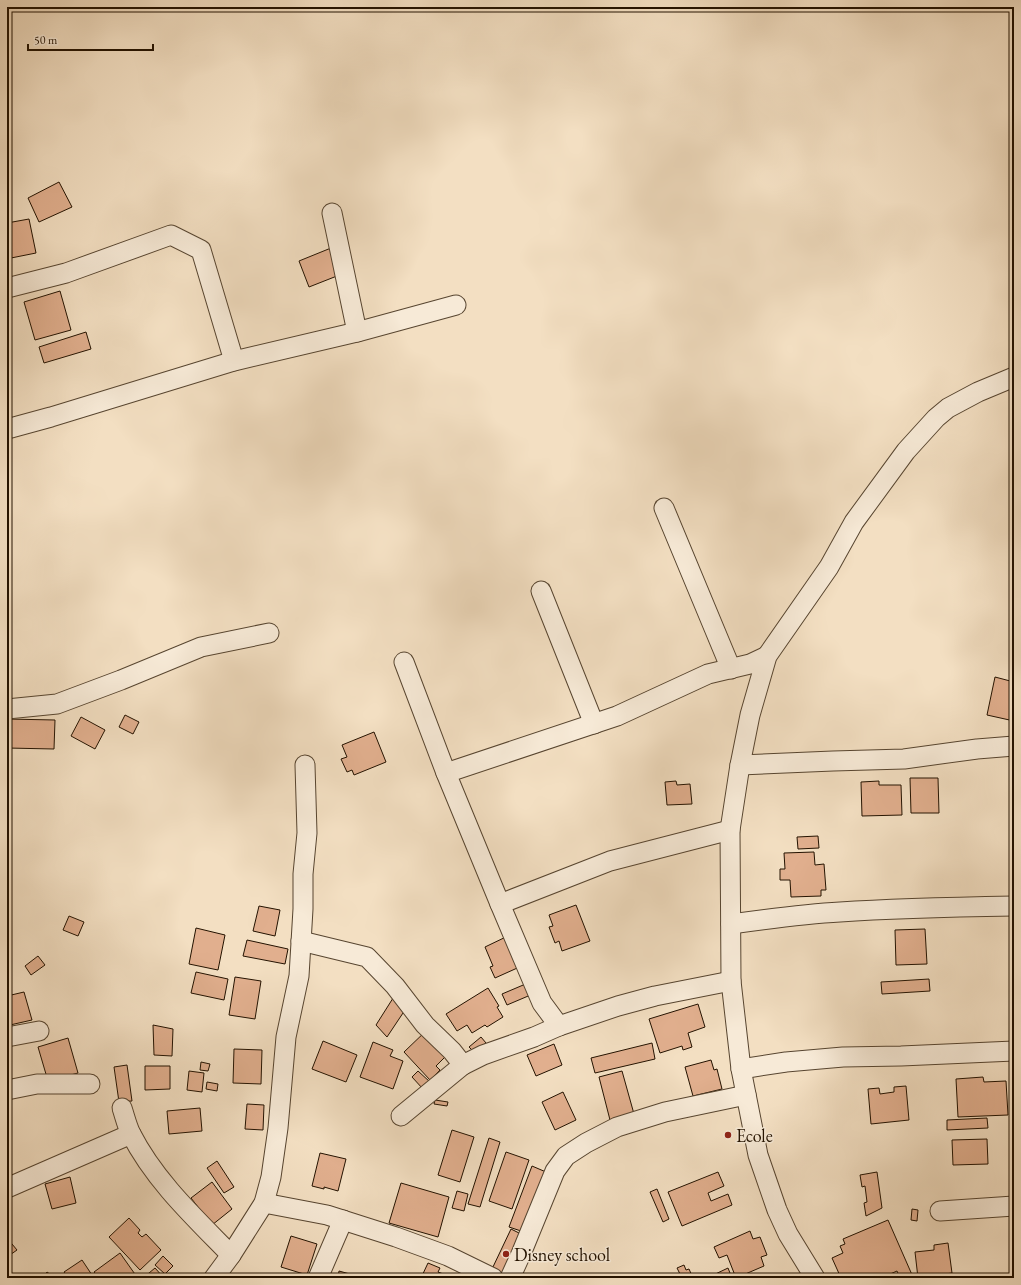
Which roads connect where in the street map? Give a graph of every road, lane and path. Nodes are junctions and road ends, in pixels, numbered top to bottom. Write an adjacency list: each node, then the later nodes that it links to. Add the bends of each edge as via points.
1 (332, 213): 4 (street)
2 (7, 288): 5 (street, via 66,273 171,235 201,250)
3 (456, 305): 4 (street)
4 (357, 332): 5 (street)
5 (234, 361): 7 (street)
6 (1014, 377): 11 (street, via 948,408 906,450 854,522 829,567)
7 (7, 429)
8 (664, 508): 13 (street)
9 (540, 591): 15 (street)
10 (269, 633): 14 (street, via 201,647 57,704)
11 (767, 656): 13 (street); 18 (street, via 750,715)
12 (404, 662): 19 (street)
13 (731, 669): 15 (street, via 708,674)
14 (7, 709)
15 (594, 724): 19 (street)
16 (1014, 746): 18 (street, via 904,759)
17 (304, 765): 24 (street, via 307,833)
18 (740, 765): 20 (street)
19 (446, 773): 21 (street)
20 (730, 830): 21 (street, via 610,861); 23 (street)
21 (500, 904): 26 (street, via 542,1003)
22 (1014, 906): 23 (street, via 839,912)
23 (731, 924): 25 (street)
24 (301, 941): 30 (street, via 367,957); 39 (street, via 299,976 286,1037 278,1128 271,1177)
25 (731, 981): 26 (street, via 648,998); 31 (street)
26 (559, 1026): 30 (street, via 483,1054)
27 (39, 1031): 28 (street)
28 (7, 1037)
29 (1014, 1051): 31 (street, via 843,1057)
30 (463, 1065): 36 (street)
31 (741, 1069): 34 (street)
32 (90, 1084): 33 (street, via 37,1084)
33 (7, 1090)
34 (746, 1095): 48 (street, via 664,1112 617,1128 566,1156 555,1171); 49 (street, via 758,1155 777,1210 788,1234)
35 (122, 1108): 37 (street)
36 (402, 1116)
37 (131, 1134): 38 (street); 43 (street, via 155,1172 181,1204)
38 (7, 1188)
39 (264, 1203): 42 (street); 43 (street)
40 (1014, 1206): 41 (street)
41 (940, 1211)
42 (344, 1220): 44 (street, via 396,1237); 46 (street)
43 (231, 1255): 45 (street)
44 (468, 1272): 47 (street)
45 (214, 1278)
46 (318, 1278)
47 (493, 1278)
48 (510, 1278)
49 (815, 1278)

